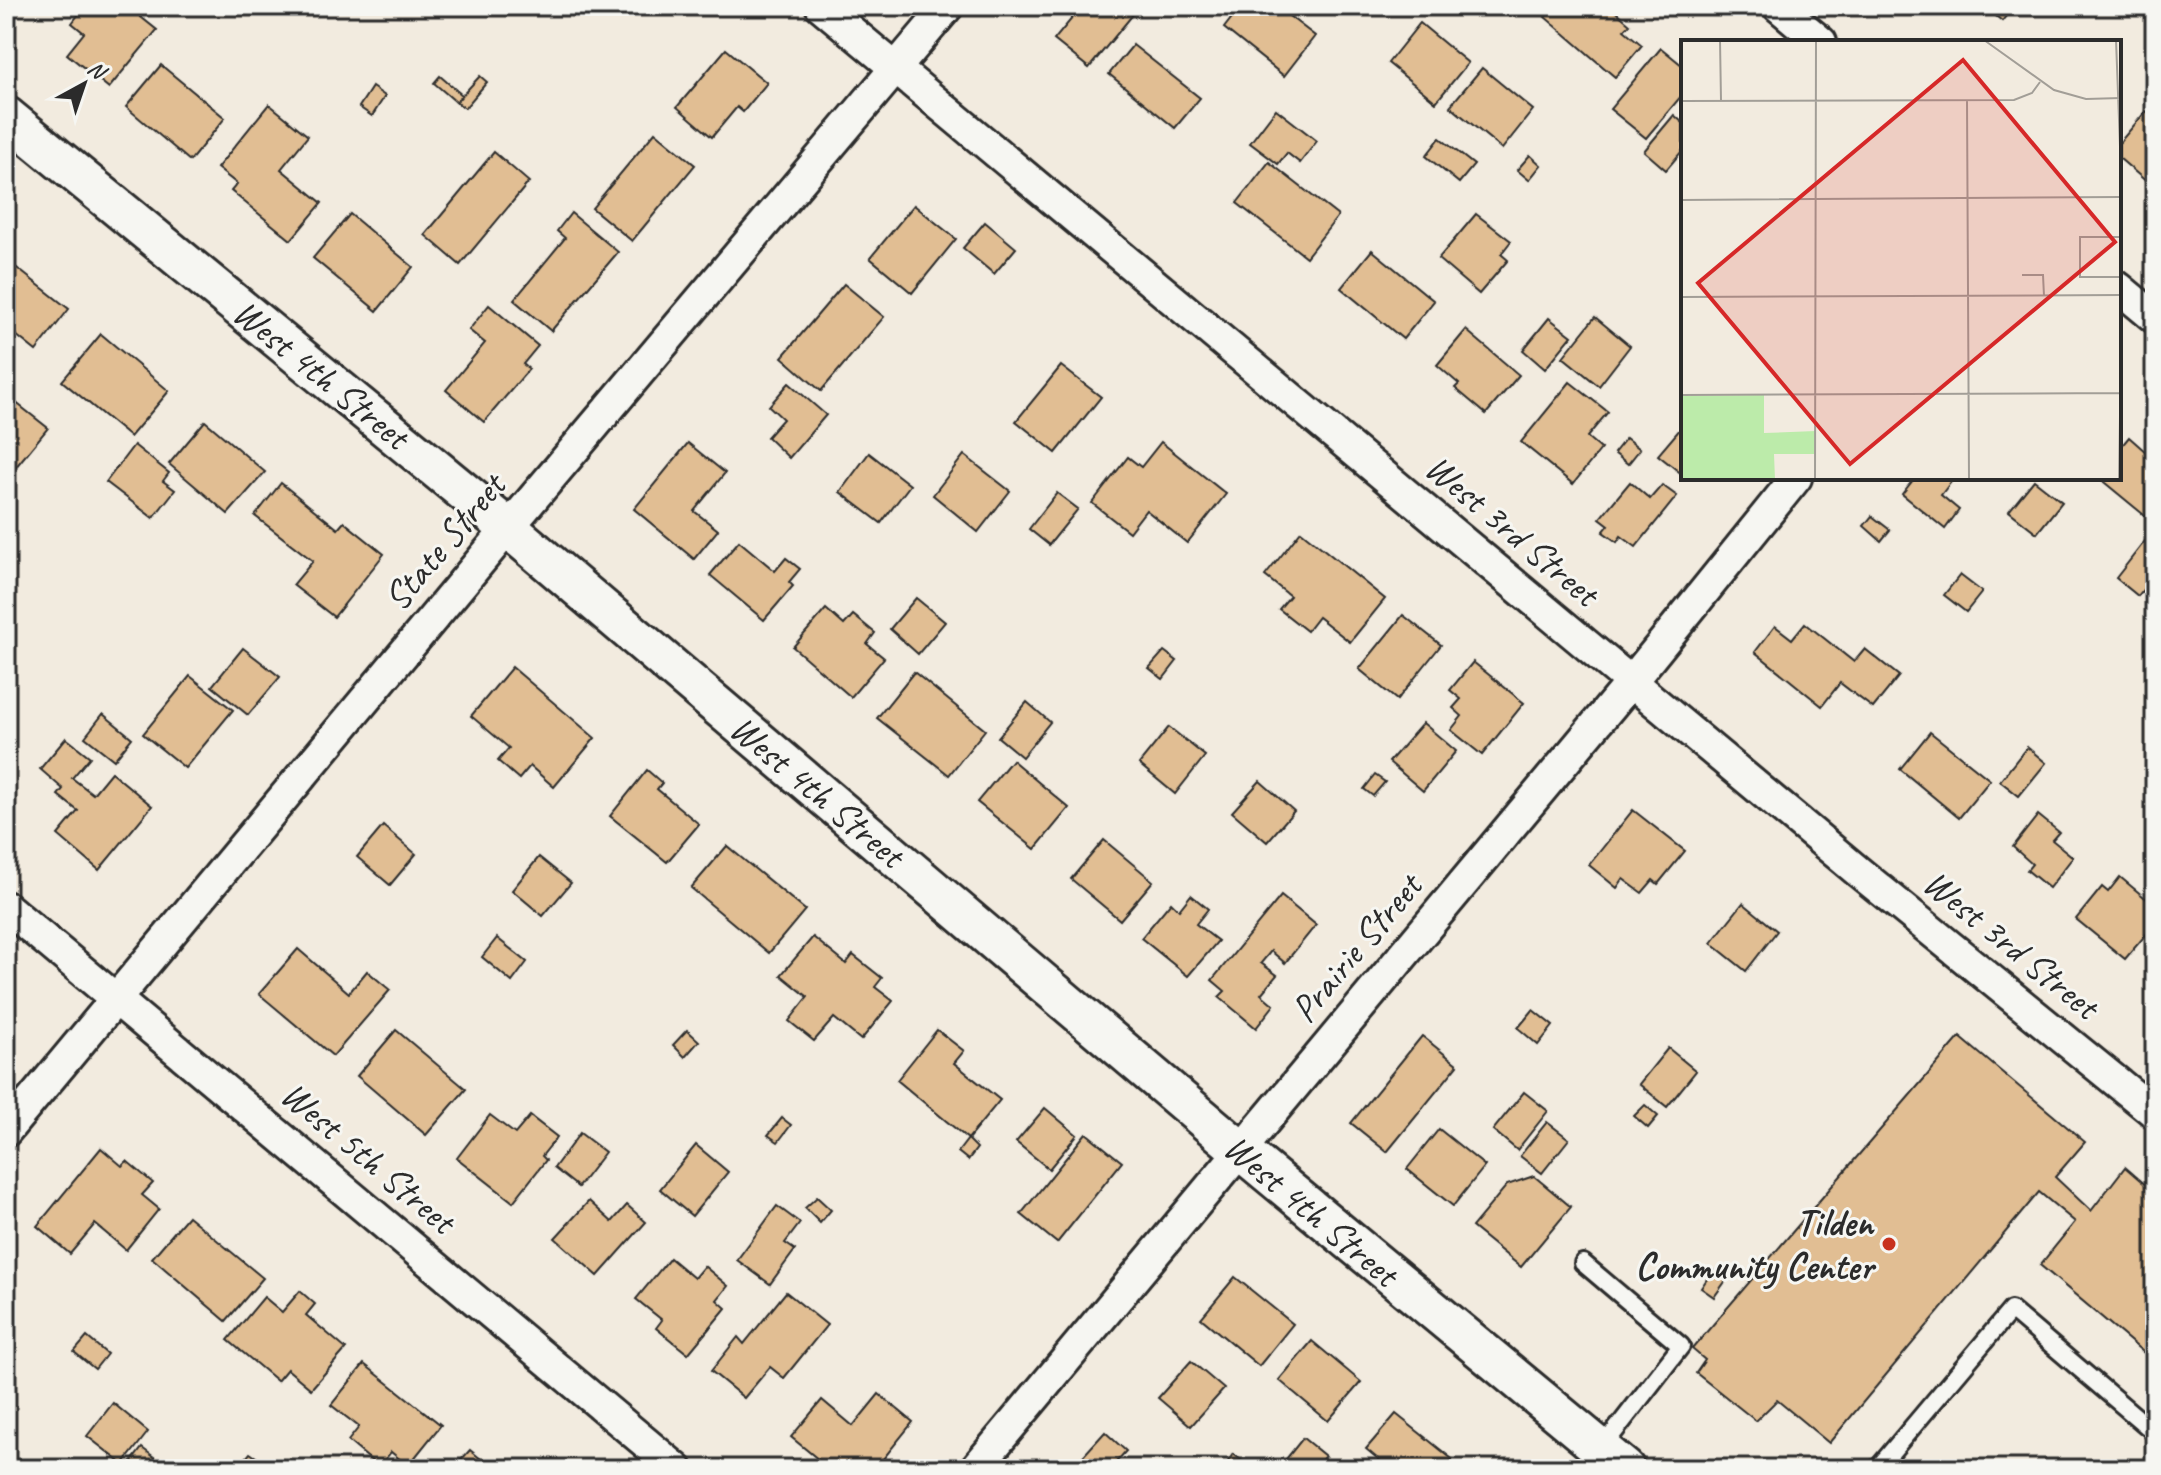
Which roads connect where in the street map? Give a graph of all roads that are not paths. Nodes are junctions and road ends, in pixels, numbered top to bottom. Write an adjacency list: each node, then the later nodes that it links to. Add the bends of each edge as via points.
1 (821, 6): 5 (street, West 3rd Street)
2 (948, 6): 5 (street, State Street)
3 (1778, 6): 4 (street)
4 (1819, 40)
5 (895, 67): 10 (street, State Street); 11 (street, West 3rd Street)
6 (6, 116): 10 (street, West 4th Street)
7 (2121, 290): 8 (street)
8 (2155, 318)
9 (1794, 480): 11 (street, Prairie Street)
10 (508, 528): 13 (street, State Street); 16 (street, West 4th Street)
11 (1631, 682): 14 (street, West 3rd Street); 16 (street, Prairie Street)
12 (6, 907): 13 (street, West 5th Street)
13 (118, 998): 15 (street, State Street); 20 (street, West 5th Street)
14 (2155, 1113)
15 (6, 1131)
16 (1240, 1150): 19 (street, West 4th Street); 21 (street, Prairie Street)
17 (1583, 1263): 19 (lane, via 1681,1346)
18 (2155, 1433): 22 (lane, via 2011,1310)
19 (1613, 1459)
20 (677, 1469)
21 (975, 1469)
22 (1877, 1469)

